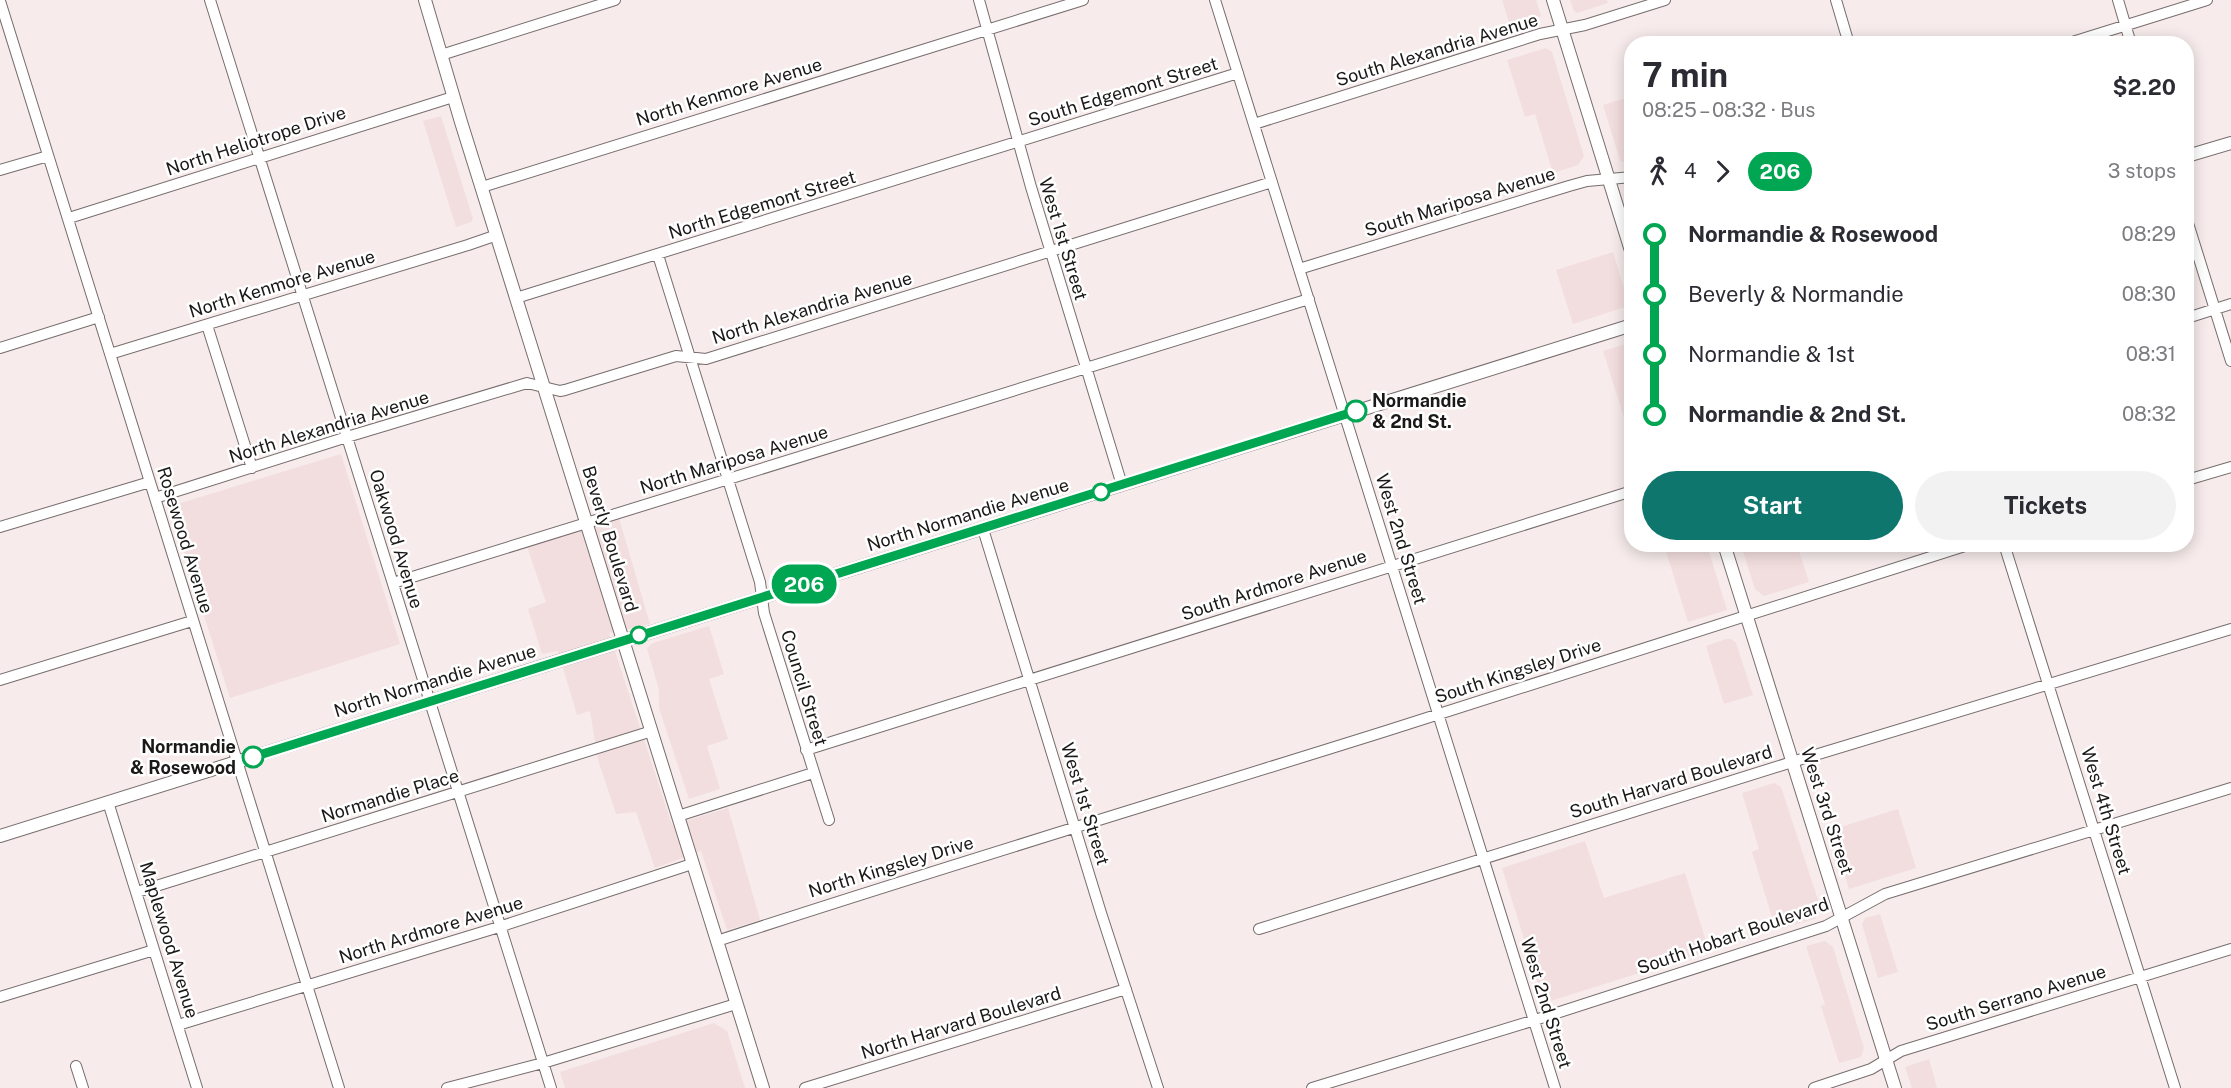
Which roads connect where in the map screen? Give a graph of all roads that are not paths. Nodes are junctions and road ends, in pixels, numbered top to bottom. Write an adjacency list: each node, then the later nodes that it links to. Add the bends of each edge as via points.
1 (210, 0): 27 (street, Oakwood Avenue)
2 (425, 0): 19 (main road, Beverly Boulevard)
3 (615, 0): 19 (street)
4 (979, 0): 15 (street, West 1st Street)
5 (1083, 0): 15 (street, North Kenmore Avenue)
6 (1215, 0): 20 (street, West 2nd Street)
7 (1553, 0): 14 (main road)
8 (1665, 0): 14 (street, South Alexandria Avenue)
9 (1836, 0): 16 (street)
10 (2118, 0): 13 (street)
11 (2207, 0): 13 (street)
12 (1, 6): 26 (street, Rosewood Avenue)
13 (2126, 25): 17 (street); 18 (street)
14 (1562, 29): 22 (street, South Alexandria Avenue); 30 (main road)
15 (987, 30): 23 (street, West 1st Street); 32 (street, North Kenmore Avenue)
16 (1847, 36)
17 (2091, 36)
18 (2129, 36)
19 (441, 55): 21 (main road, Beverly Boulevard)
20 (1238, 73): 22 (street, West 2nd Street); 23 (street, South Edgemont Street)
21 (453, 97): 27 (street, North Heliotrope Drive); 32 (main road, Beverly Boulevard)
22 (1254, 124): 31 (street, West 2nd Street)
23 (1018, 142): 37 (street, West 1st Street); 38 (street, North Edgemont Street)
24 (2231, 142): 25 (main road)
25 (2194, 154)
26 (48, 156): 28 (street); 33 (street, Rosewood Avenue)
27 (260, 156): 33 (street, North Heliotrope Drive); 40 (street, Oakwood Avenue)
28 (0, 170)
29 (1624, 178): 30 (street, South Mariposa Avenue)
30 (1609, 179): 34 (main road); 39 (street, South Mariposa Avenue, via 1569,186)
31 (1272, 182): 37 (street, North Alexandria Avenue); 39 (street, West 2nd Street)
32 (482, 187): 35 (main road, Beverly Boulevard)
33 (69, 218): 46 (street, Rosewood Avenue)
34 (1624, 228)
35 (496, 235): 40 (street, North Kenmore Avenue); 41 (main road, Beverly Boulevard)
36 (2194, 242): 44 (street)
37 (1049, 251): 51 (street, North Alexandria Avenue, via 706,359); 53 (street, West 1st Street)
38 (658, 255): 41 (street, North Edgemont Street); 51 (street, Council Street)
39 (1299, 269): 42 (street, West 2nd Street)
40 (302, 294): 47 (street, North Kenmore Avenue); 56 (street, Oakwood Avenue)
41 (516, 298): 54 (main road, Beverly Boulevard)
42 (1308, 299): 53 (street); 55 (street, West 2nd Street)
43 (2231, 304): 44 (street)
44 (2215, 309): 45 (street); 52 (street)
45 (2194, 316)
46 (99, 317): 49 (street); 50 (street, Rosewood Avenue)
47 (207, 324): 50 (street, North Kenmore Avenue); 58 (street)
48 (1624, 328): 55 (main road, North Normandie Avenue)
49 (0, 348)
50 (110, 354): 61 (street, Rosewood Avenue)
51 (689, 356): 54 (street, North Alexandria Avenue, via 676,356 566,390); 60 (street, Council Street)
52 (2231, 361)
53 (1086, 368): 60 (street, North Mariposa Avenue); 62 (street, West 1st Street)
54 (544, 387): 56 (street, North Alexandria Avenue, via 527,383); 65 (main road, Beverly Boulevard)
55 (1345, 415): 62 (main road, North Normandie Avenue); 71 (street, West 2nd Street)
56 (347, 437): 58 (street, North Alexandria Avenue); 72 (street, Oakwood Avenue)
57 (2231, 467): 59 (street)
58 (252, 468): 64 (street, North Alexandria Avenue)
59 (2194, 478)
60 (728, 480): 65 (street, North Mariposa Avenue); 73 (street, Council Street)
61 (150, 482): 64 (street, Rosewood Avenue); 66 (street)
62 (1122, 485): 67 (main road, North Normandie Avenue)
63 (1624, 493): 71 (street, South Ardmore Avenue)
64 (154, 498): 75 (street, Rosewood Avenue)
65 (587, 524): 72 (street, North Mariposa Avenue); 77 (main road, Beverly Boulevard)
66 (0, 526)
67 (983, 529): 73 (main road, North Normandie Avenue); 79 (street, West 1st Street)
68 (1727, 552): 74 (main road, West 3rd Street)
69 (1946, 552): 74 (street, South Kingsley Drive)
70 (2007, 552): 80 (street, West 4th Street)
71 (1391, 565): 79 (street, South Ardmore Avenue); 82 (street, West 2nd Street)
72 (393, 583): 81 (street, Oakwood Avenue)
73 (762, 597): 77 (main road, North Normandie Avenue); 84 (street, Council Street)
74 (1746, 615): 82 (street, South Kingsley Drive); 85 (main road, West 3rd Street)
75 (192, 621): 78 (street); 86 (street, Rosewood Avenue)
76 (2231, 629): 80 (street, South Harvard Boulevard)
77 (623, 641): 81 (main road, North Normandie Avenue); 83 (main road, Beverly Boulevard)
78 (0, 680)
79 (1030, 680): 84 (street); 93 (street, West 1st Street)
80 (2049, 684): 85 (street, South Harvard Boulevard); 94 (street, West 4th Street)
81 (429, 701): 86 (main road, North Normandie Avenue); 89 (street, Oakwood Avenue)
82 (1439, 714): 93 (street, South Kingsley Drive); 97 (street, West 2nd Street)
83 (652, 732): 89 (street, Normandie Place); 91 (main road, Beverly Boulevard)
84 (806, 750): 87 (street, Council Street)
85 (1792, 762): 97 (street, South Harvard Boulevard); 100 (main road, West 3rd Street)
86 (236, 763): 90 (main road, North Normandie Avenue); 96 (street, Rosewood Avenue)
87 (813, 773): 91 (street); 92 (street, Council Street)
88 (2231, 789): 94 (street, South Hobart Boulevard)
89 (458, 792): 96 (street, Normandie Place); 101 (street, Oakwood Avenue)
90 (108, 802): 95 (main road, North Normandie Avenue); 99 (street, Maplewood Avenue)
91 (678, 816): 98 (main road, Beverly Boulevard)
92 (829, 820)
93 (1075, 828): 103 (street, North Kingsley Drive); 108 (street, West 1st Street)
94 (2095, 831): 100 (street, South Hobart Boulevard, via 1885,894); 106 (street, West 4th Street)
95 (0, 836)
96 (264, 853): 99 (street, Normandie Place); 107 (street, Rosewood Avenue)
97 (1484, 858): 102 (street, South Harvard Boulevard); 111 (street, West 2nd Street)
98 (692, 864): 101 (street, North Ardmore Avenue); 103 (main road, Beverly Boulevard)
99 (137, 892): 104 (street, Maplewood Avenue)
100 (1841, 916): 111 (street, South Hobart Boulevard, via 1826,926); 113 (main road, West 3rd Street)
101 (499, 927): 107 (street, North Ardmore Avenue); 114 (street, Oakwood Avenue)
102 (1259, 929)
103 (717, 941): 110 (main road, Beverly Boulevard)
104 (154, 950): 109 (street); 112 (street, Maplewood Avenue)
105 (2231, 950): 106 (street, South Serrano Avenue)
106 (2140, 977): 113 (street, South Serrano Avenue, via 1901,1051); 128 (street, West 4th Street)
107 (307, 985): 112 (street, North Ardmore Avenue); 118 (street, Rosewood Avenue)
108 (1126, 989): 122 (street, North Harvard Boulevard); 123 (street, West 1st Street)
109 (0, 997)
110 (736, 1004): 114 (street); 121 (main road, Beverly Boulevard)
111 (1535, 1020): 124 (street, South Hobart Boulevard); 125 (street, West 2nd Street)
112 (178, 1025): 117 (street, Maplewood Avenue)
113 (1886, 1059): 126 (street, South Serrano Avenue, via 1871,1069); 127 (main road, West 3rd Street)
114 (543, 1063): 119 (street); 120 (street, Oakwood Avenue)
115 (76, 1066): 116 (street)
116 (83, 1088)
117 (197, 1088)
118 (339, 1088)
119 (447, 1088)
120 (551, 1088)
121 (763, 1088)
122 (805, 1088)
123 (1158, 1088)
124 (1312, 1088)
125 (1555, 1088)
126 (1814, 1088)
127 (1895, 1088)
128 (2175, 1088)

